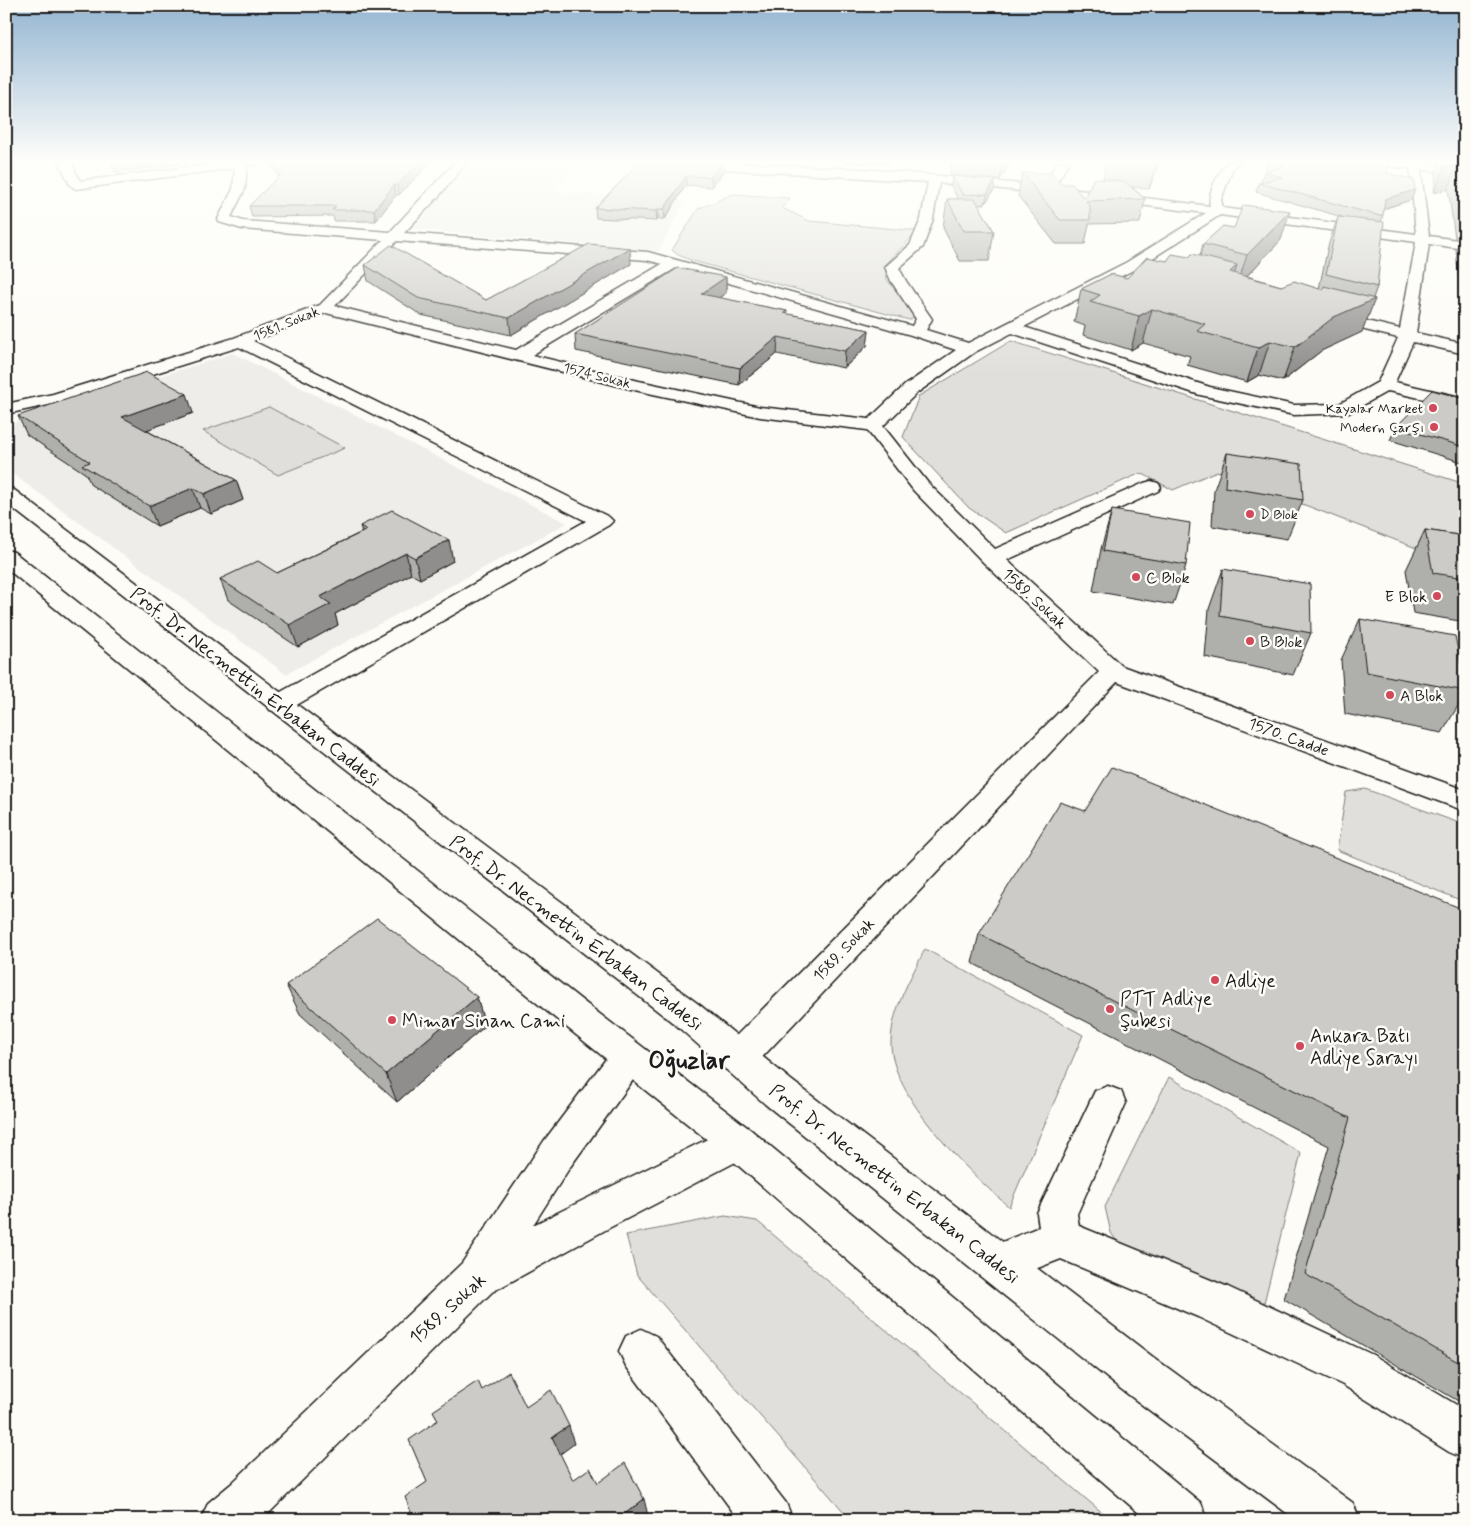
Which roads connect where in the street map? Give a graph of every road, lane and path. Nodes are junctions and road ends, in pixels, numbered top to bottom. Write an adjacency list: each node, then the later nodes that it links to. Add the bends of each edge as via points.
1 (344, 233): 7 (street)
2 (395, 233): 7 (street, 1581. Sokak)
3 (921, 233): 16 (street, via 916,247 892,267 896,280 918,305 924,319)
4 (1183, 233): 11 (street)
5 (1380, 233): 8 (street)
6 (1422, 233): 8 (street)
7 (391, 237): 10 (street, via 648,256); 13 (street, 1581. Sokak)
8 (1422, 239): 9 (street); 17 (street)
9 (1465, 245)
10 (675, 263): 16 (street); 21 (street)
11 (1132, 265): 12 (street); 15 (street)
12 (1151, 270)
13 (325, 308): 18 (street, 1581. Sokak); 21 (street, 1574 Sokak)
14 (1312, 312): 17 (street)
15 (1012, 328): 19 (street); 22 (street, via 1206,391 1294,410 1344,409)
16 (917, 332): 19 (street)
17 (1407, 337): 20 (street); 22 (street)
18 (240, 341): 23 (street, 1581. Sokak); 33 (street, via 602,521)
19 (969, 349): 27 (street, via 911,389)
20 (1465, 349)
21 (520, 355): 27 (street, 1574 Sokak, via 639,386 760,412)
22 (1385, 385): 24 (street)
23 (57, 398): 25 (street); 26 (street)
24 (1465, 403)
25 (6, 409)
26 (6, 421)
27 (873, 424): 31 (street, 1589. Sokak, via 921,487)
28 (1151, 487): 31 (street)
29 (6, 494): 33 (street, Prof. Dr. Necmettin Erbakan Caddesi)
30 (6, 556): 35 (street)
31 (992, 558): 32 (street, 1589. Sokak)
32 (1114, 672): 34 (street, 1570. Cadde); 36 (street, 1589. Sokak)
33 (278, 704): 36 (street, Prof. Dr. Necmettin Erbakan Caddesi, via 689,1016)
34 (1465, 801)
35 (628, 1058): 38 (street); 41 (street, via 557,1154)
36 (738, 1058): 40 (street, Prof. Dr. Necmettin Erbakan Caddesi)
37 (1108, 1103): 39 (street, via 1057,1213)
38 (738, 1142): 41 (street, 1589. Sokak); 46 (street)
39 (1061, 1239): 40 (street); 43 (street, via 1213,1302 1358,1370)
40 (999, 1263): 47 (street, Prof. Dr. Necmettin Erbakan Caddesi, via 1137,1373)
41 (477, 1277): 44 (street, 1589. Sokak)
42 (641, 1351): 45 (street)
43 (1465, 1436)
44 (225, 1520)
45 (769, 1520)
46 (1184, 1520)
47 (1336, 1520)

